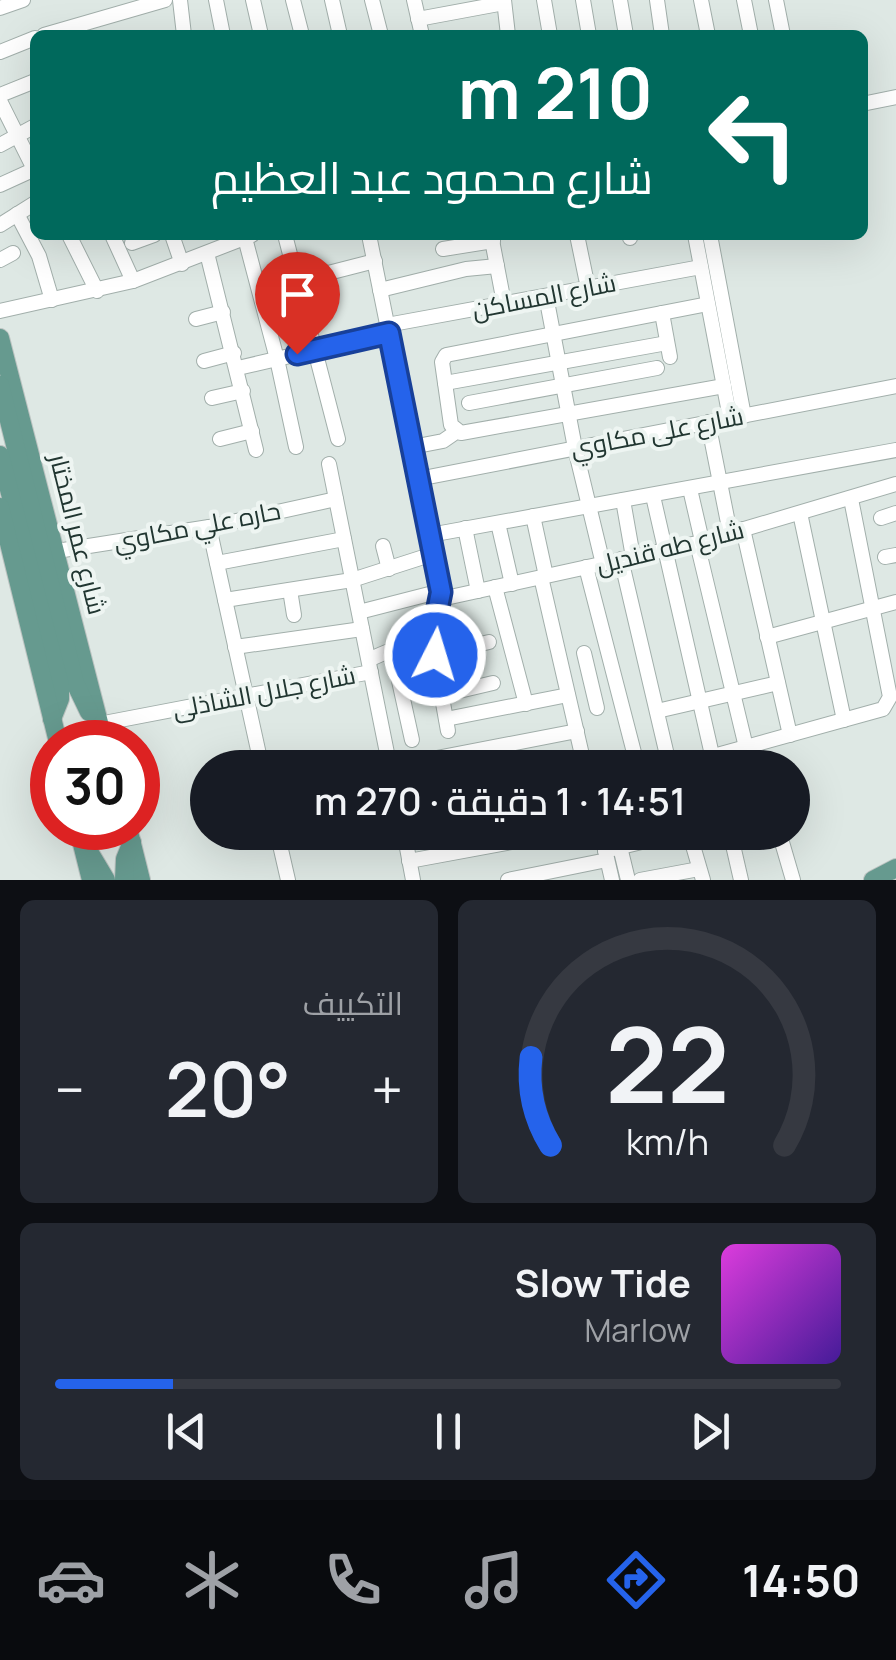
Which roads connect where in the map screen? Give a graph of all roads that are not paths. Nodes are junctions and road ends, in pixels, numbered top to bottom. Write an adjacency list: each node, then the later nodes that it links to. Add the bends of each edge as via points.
1 (23, 0): 18 (street)
2 (165, 0): 20 (street)
3 (180, 0): 21 (street)
4 (216, 0): 22 (street)
5 (254, 0): 23 (street)
6 (293, 0): 24 (street)
7 (332, 0): 25 (street)
8 (372, 0): 26 (street)
9 (414, 0): 19 (street)
10 (544, 0): 29 (street)
11 (583, 0): 30 (street)
12 (620, 0): 31 (street)
13 (657, 0): 32 (street)
14 (701, 0): 33 (street)
15 (744, 0): 34 (street)
16 (776, 0): 35 (street)
17 (504, 2): 19 (street); 28 (street)
18 (0, 8)
19 (418, 19): 27 (street)
20 (61, 30)
21 (182, 30)
22 (222, 30)
23 (261, 30)
24 (301, 30)
25 (339, 30)
26 (380, 30)
27 (421, 30)
28 (507, 30)
29 (549, 30)
30 (588, 30)
31 (625, 30)
32 (661, 30)
33 (707, 30)
34 (750, 30)
35 (782, 30)
36 (30, 40): 37 (street)
37 (0, 52)
38 (30, 84): 40 (street)
39 (896, 97): 41 (street)
40 (1, 103): 43 (street)
41 (868, 103)
42 (30, 128): 43 (street)
43 (16, 134): 44 (street); 45 (street)
44 (0, 145)
45 (30, 161)
46 (30, 172): 47 (street)
47 (0, 184)
48 (30, 206): 49 (street)
49 (17, 214): 50 (street); 77 (street)
50 (1, 222)
51 (72, 240): 75 (street)
52 (114, 240): 71 (street)
53 (138, 240): 64 (street)
54 (174, 240): 68 (street)
55 (238, 240): 66 (street)
56 (249, 240): 88 (street)
57 (285, 240): 72 (street)
58 (370, 240): 67 (street)
59 (484, 240): 65 (street)
60 (492, 240): 69 (street)
61 (578, 240): 73 (street)
62 (696, 240): 70 (street)
63 (711, 240): 102 (street)
64 (132, 242)
65 (443, 250)
66 (207, 253): 68 (street); 81 (street)
67 (375, 261): 72 (street); 74 (street)
68 (182, 264): 71 (street)
69 (497, 266): 74 (street); 78 (street)
70 (701, 266): 73 (street, شارع المساكن); 79 (street)
71 (133, 281): 75 (street)
72 (297, 281): 87 (street)
73 (588, 288): 76 (street, شارع المساكن)
74 (380, 290): 84 (street)
75 (97, 291): 77 (street)
76 (546, 296): 78 (street, شارع المساكن); 85 (street)
77 (52, 300): 80 (street)
78 (504, 303): 84 (street, شارع المساكن)
79 (708, 304): 82 (street); 96 (street)
80 (0, 312)
81 (223, 312): 83 (street); 89 (street)
82 (662, 313): 85 (street); 91 (street, via 669,350)
83 (196, 319)
84 (388, 329): 87 (street, شارع المساكن); 108 (street)
85 (552, 334): 91 (street); 93 (street, via 446,355)
86 (0, 338): 137 (main road, شارع عمر المختار)
87 (316, 350): 88 (street, شارع المساكن); 107 (street)
88 (277, 359): 89 (street, شارع المساكن); 109 (street)
89 (236, 360): 90 (street, شارع المساكن); 98 (street)
90 (204, 361)
91 (558, 363): 93 (street); 95 (street)
92 (656, 368): 95 (street)
93 (445, 383): 105 (street)
94 (0, 385): 181 (main road, via 75,683)
95 (562, 386): 100 (street); 101 (street)
96 (724, 386): 101 (street); 102 (street)
97 (896, 386): 102 (street, شارع على مكاوي)
98 (244, 391): 99 (street); 104 (street)
99 (212, 398)
100 (469, 403)
101 (568, 415): 105 (street); 110 (street)
102 (737, 417): 103 (street, شارع على مكاوي)
103 (708, 422): 110 (street, شارع على مكاوي); 116 (street, شارع طه قنديل)
104 (252, 431): 106 (street); 111 (street)
105 (456, 432): 108 (street)
106 (220, 438)
107 (338, 440)
108 (412, 446): 115 (street)
109 (296, 447)
110 (575, 448): 115 (street, شارع على مكاوي); 123 (street)
111 (256, 450)
112 (896, 450): 116 (street)
113 (0, 454): 180 (main road, via 60,685)
114 (329, 464): 120 (street)
115 (418, 478): 131 (street)
116 (722, 484): 118 (street); 130 (street, شارع طه قنديل)
117 (896, 484): 121 (street, شارع طه قنديل)
118 (690, 489): 119 (street); 133 (street)
119 (653, 496): 122 (street); 136 (street)
120 (336, 499): 128 (street, حاره علي مكاوي); 132 (street)
121 (851, 499): 125 (street, شارع طه قنديل); 153 (street)
122 (624, 500): 123 (street); 139 (street)
123 (589, 506): 126 (street); 141 (street)
124 (0, 507): 135 (main road)
125 (800, 513): 130 (street, شارع طه قنديل); 156 (street)
126 (532, 516): 127 (street); 144 (street)
127 (498, 522): 129 (street); 146 (street)
128 (209, 528): 137 (street, حاره علي مكاوي); 140 (street)
129 (465, 528): 131 (street); 149 (street)
130 (736, 532): 133 (street, شارع طه قنديل); 159 (street, شارع طه قنديل)
131 (430, 535): 138 (street)
132 (344, 539): 140 (street); 145 (street)
133 (699, 542): 136 (street, شارع طه قنديل); 170 (street)
134 (383, 546): 143 (street)
135 (6, 547): 180 (main road)
136 (662, 550): 139 (street, شارع طه قنديل); 174 (street)
137 (57, 551): 182 (main road, شارع عمر المختار)
138 (434, 554): 143 (street); 150 (street)
139 (627, 558): 141 (street, شارع طه قنديل); 178 (street)
140 (217, 563): 151 (street)
141 (602, 564): 142 (street, شارع طه قنديل)
142 (586, 567): 144 (street, شارع طه قنديل); 162 (street)
143 (389, 568): 145 (street)
144 (543, 577): 146 (street, شارع طه قنديل); 166 (street)
145 (352, 580): 148 (street); 154 (street)
146 (512, 584): 147 (street, شارع طه قنديل)
147 (495, 587): 149 (street, شارع طه قنديل); 176 (street)
148 (290, 590): 151 (street); 155 (street)
149 (478, 591): 150 (street, شارع طه قنديل)
150 (441, 595): 154 (street, شارع طه قنديل); 158 (street)
151 (225, 600): 161 (street)
152 (896, 602): 153 (street)
153 (874, 608): 156 (street); 184 (street, via 890,701)
154 (359, 612): 157 (street)
155 (294, 615)
156 (823, 622): 159 (street); 184 (street)
157 (362, 628): 161 (street); 167 (street)
158 (430, 630): 163 (street, شارع جلال الشاذلى); 165 (street)
159 (768, 636): 169 (street, شارع طه قنديل)
160 (489, 642): 165 (street)
161 (236, 648): 171 (street)
162 (607, 648): 164 (street); 175 (street)
163 (392, 649): 167 (street, شارع جلال الشاذلى); 187 (street)
164 (584, 653): 166 (street); 177 (street)
165 (435, 655): 172 (street)
166 (560, 659): 173 (street)
167 (370, 666): 171 (street, شارع جلال الشاذلى); 190 (street)
168 (493, 683): 172 (street)
169 (778, 683): 170 (street); 186 (street, شارع طه قنديل)
170 (733, 693): 174 (street); 188 (street)
171 (246, 695): 183 (street, شارع جلال الشاذلى); 189 (street)
172 (442, 695): 176 (street, via 447,725)
173 (568, 695): 176 (street); 179 (street)
174 (698, 701): 178 (street); 195 (street)
175 (621, 702): 177 (street); 193 (street)
176 (526, 704)
177 (596, 708): 179 (street)
178 (656, 711): 194 (street)
179 (573, 714): 185 (street)
180 (52, 719)
181 (97, 720)
182 (98, 720)
183 (119, 720)
184 (844, 720): 186 (street)
185 (577, 731): 191 (street); 192 (street)
186 (790, 735): 188 (street)
187 (412, 740)
188 (745, 747): 196 (street); 197 (street)
189 (258, 750)
190 (387, 750)
191 (478, 750)
192 (579, 750)
193 (633, 750)
194 (666, 750)
195 (710, 750)
196 (739, 750)
197 (746, 750)
198 (84, 850): 214 (main road)
199 (89, 850): 215 (main road)
200 (128, 850): 216 (main road)
201 (134, 850): 217 (main road)
202 (281, 850): 218 (street)
203 (407, 850): 211 (street)
204 (469, 850): 211 (street)
205 (610, 850): 210 (street)
206 (619, 850): 210 (street)
207 (692, 850): 213 (street)
208 (734, 850): 224 (street)
209 (784, 850): 225 (street)
210 (611, 853): 220 (street); 221 (street); 222 (street)
211 (410, 861): 219 (street)
212 (896, 868): 226 (main road)
213 (701, 874): 223 (street)
214 (91, 880)
215 (106, 880)
216 (124, 880)
217 (141, 880)
218 (288, 880)
219 (413, 880)
220 (508, 880)
221 (612, 880)
222 (628, 880)
223 (640, 880)
224 (741, 880)
225 (792, 880)
226 (873, 880)

